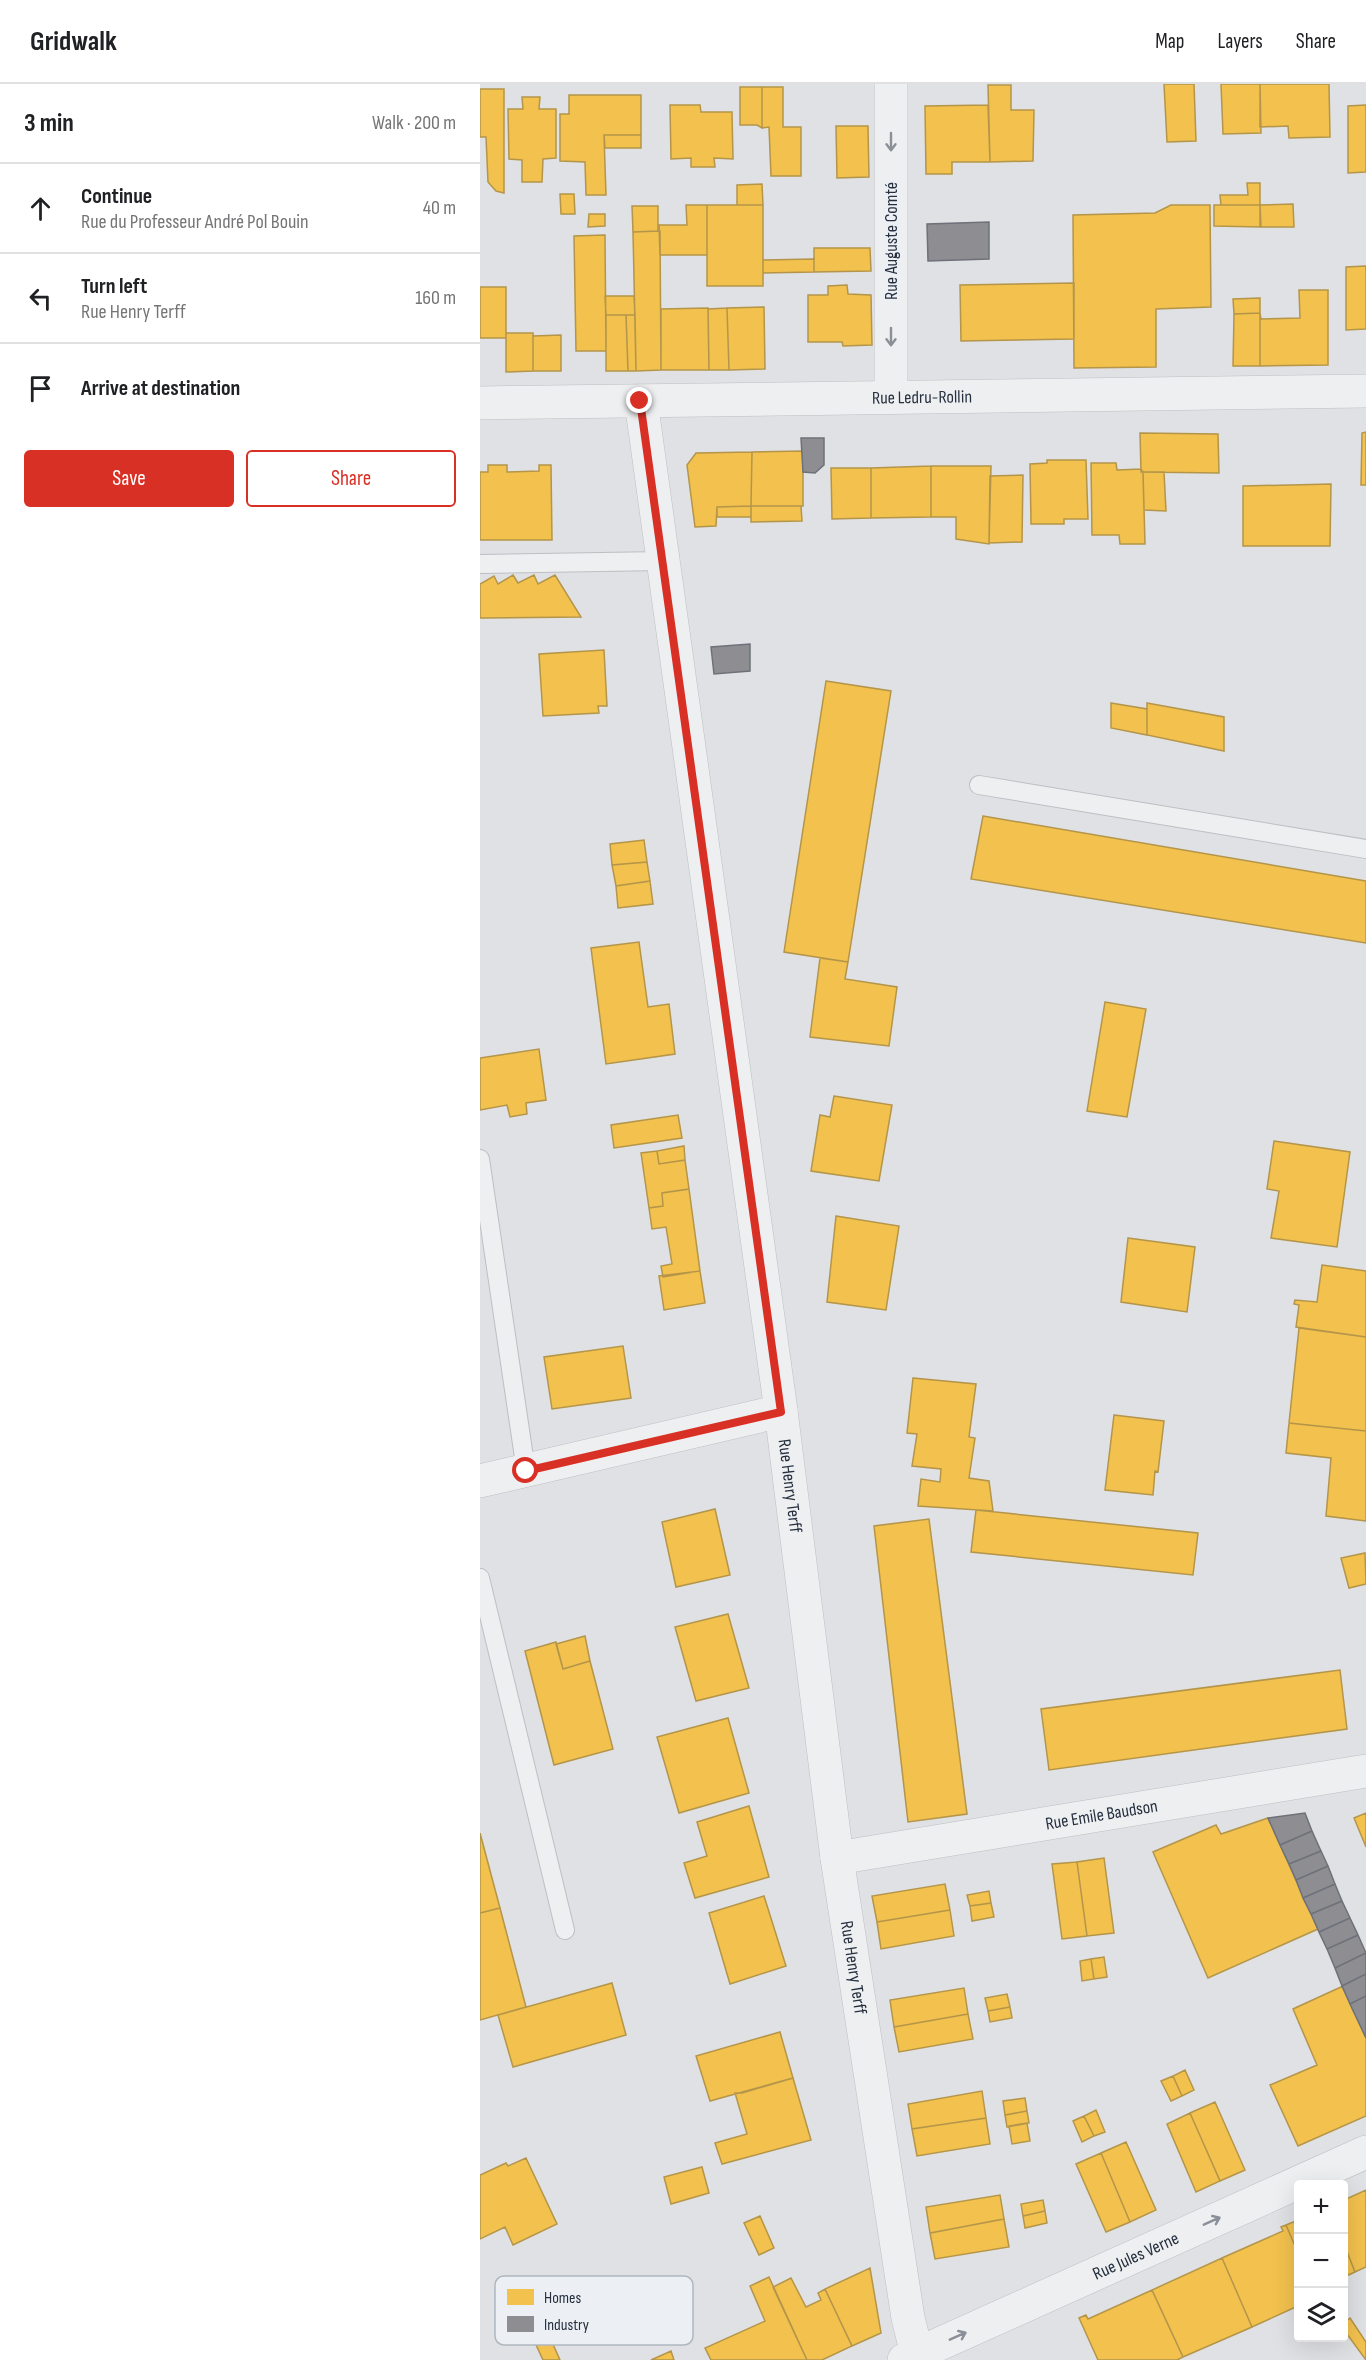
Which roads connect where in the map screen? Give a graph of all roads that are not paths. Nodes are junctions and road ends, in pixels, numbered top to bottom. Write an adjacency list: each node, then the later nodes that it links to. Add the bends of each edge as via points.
1 (891, 84): 3 (street, Rue Auguste Comté, one-way to 3)
2 (1366, 391): 3 (street, Rue Ledru-Rollin)
3 (891, 397): 4 (street, Rue Ledru-Rollin)
4 (640, 401): 5 (street, Rue Ledru-Rollin); 6 (street, Rue Henry Terff)
5 (480, 403)
6 (663, 561): 7 (lane); 11 (street, Rue Henry Terff)
7 (480, 564)
8 (979, 785): 9 (lane)
9 (1366, 849)
10 (480, 1159): 12 (lane)
11 (781, 1412): 12 (street); 16 (street, Rue Henry Terff)
12 (526, 1471): 13 (street)
13 (480, 1481)
14 (480, 1578): 17 (lane)
15 (1366, 1771): 16 (street, Rue Emile Baudson)
16 (837, 1857): 19 (street, Rue Henry Terff)
17 (565, 1930)
18 (1366, 2152): 19 (street, Rue Jules Verne, one-way to 18)
19 (911, 2357)

